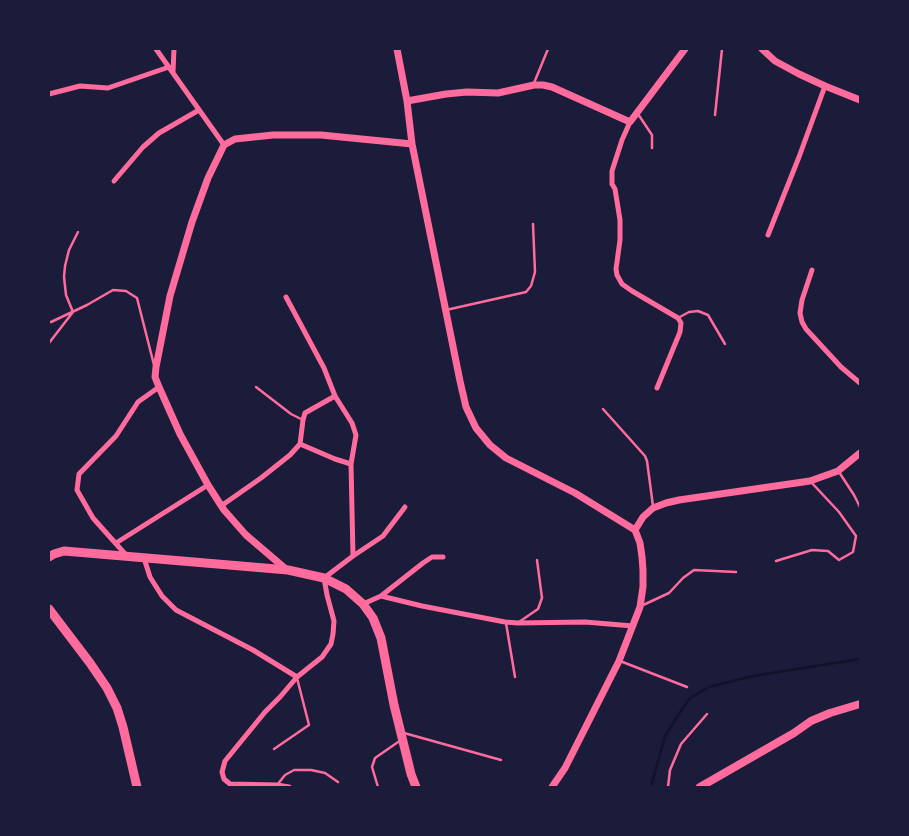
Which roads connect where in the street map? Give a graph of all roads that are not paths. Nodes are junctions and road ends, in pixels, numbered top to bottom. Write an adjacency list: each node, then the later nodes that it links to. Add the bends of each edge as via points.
1 (156, 49): 8 (street)
2 (174, 49): 9 (street)
3 (397, 49): 14 (street)
4 (548, 49): 10 (lane)
5 (685, 49): 16 (street)
6 (722, 49): 17 (lane)
7 (762, 49): 11 (street, via 775,61)
8 (169, 67): 9 (street); 12 (street, via 108,88 80,86)
9 (173, 73): 15 (street)
10 (534, 85): 14 (street, via 498,93 467,92); 18 (street, via 552,87)
11 (825, 86): 13 (street); 25 (street)
12 (49, 94)
13 (860, 100)
14 (407, 101): 19 (street)
15 (199, 110): 20 (street); 22 (street, via 143,146)
16 (638, 112): 18 (street); 21 (lane, via 652,135)
17 (715, 115)
18 (630, 122): 30 (street, via 612,171 620,220 617,275 622,284)
19 (412, 144): 20 (street, via 321,135 272,135 235,139); 28 (street)
20 (224, 145): 34 (street, via 192,222 170,296)
21 (652, 148)
22 (114, 181)
23 (533, 224): 28 (lane, via 535,272 526,292)
24 (78, 232): 29 (lane, via 69,250 64,277 66,295)
25 (768, 236)
26 (812, 270): 35 (street, via 802,300 802,322 841,367)
27 (286, 296): 39 (street)
28 (446, 310): 52 (street, via 466,407 476,428 490,445 506,458 575,493)
29 (73, 312): 31 (lane); 32 (lane); 34 (lane, via 113,290 126,291 137,298)
30 (678, 318): 33 (lane, via 690,312 708,314); 38 (street, via 680,332)
31 (49, 322)
32 (49, 343)
33 (725, 344)
34 (156, 372): 36 (street)
35 (860, 383)
36 (159, 387): 47 (street); 53 (street, via 138,402 116,436 79,474 77,490 93,518)
37 (256, 387): 41 (lane)
38 (657, 388)
39 (335, 396): 41 (street, via 305,413); 44 (street, via 356,435)
40 (603, 409): 50 (lane, via 646,456)
41 (303, 420): 42 (street)
42 (300, 444): 44 (street); 48 (street, via 261,478)
43 (860, 453): 45 (street)
44 (351, 464): 55 (street)
45 (838, 470): 46 (street); 51 (lane)
46 (810, 481): 50 (street, via 679,500); 60 (lane, via 856,536 853,552 839,560 828,552 812,550)
47 (208, 486): 48 (street); 53 (street)
48 (221, 506): 61 (street, via 246,534)
49 (405, 507): 55 (street, via 383,536)
50 (653, 508): 52 (street)
51 (860, 508)
52 (635, 530): 66 (street, via 642,558)
53 (116, 543): 56 (street)
54 (49, 556): 56 (highway, via 64,551)
55 (352, 556): 63 (street)
56 (128, 557): 58 (highway)
57 (443, 557): 64 (street, via 432,557)
58 (144, 558): 61 (highway); 73 (street, via 150,577 176,610 253,650)
59 (537, 560): 69 (lane, via 542,598 538,609)
60 (776, 561)
61 (288, 570): 63 (highway)
62 (736, 572): 66 (lane, via 694,570 669,593)
63 (324, 578): 65 (highway, via 346,589); 73 (street, via 334,634 322,657)
64 (381, 596): 65 (street); 68 (street)
65 (363, 604): 77 (highway, via 381,638)
66 (640, 607): 70 (street)
67 (49, 609): 82 (highway, via 90,662 117,708)
68 (505, 622): 69 (street); 72 (lane)
69 (518, 623): 70 (street, via 586,622)
70 (633, 626): 71 (street)
71 (619, 661): 74 (lane); 86 (street)
72 (514, 677)
73 (296, 678): 78 (lane, via 309,725); 81 (street, via 225,761 222,772 230,784)
74 (687, 687)
75 (860, 704): 88 (main road, via 812,721)
76 (707, 714): 87 (lane, via 681,744 670,770)
77 (401, 736): 79 (lane); 84 (lane, via 375,758 372,767); 85 (highway)
78 (274, 749)
79 (501, 760)
80 (338, 782): 81 (lane, via 325,773 294,770 285,774)
81 (277, 784): 83 (street)
82 (137, 787)
83 (289, 787)
84 (378, 787)
85 (416, 787)
86 (552, 787)
87 (668, 787)
88 (700, 787)

